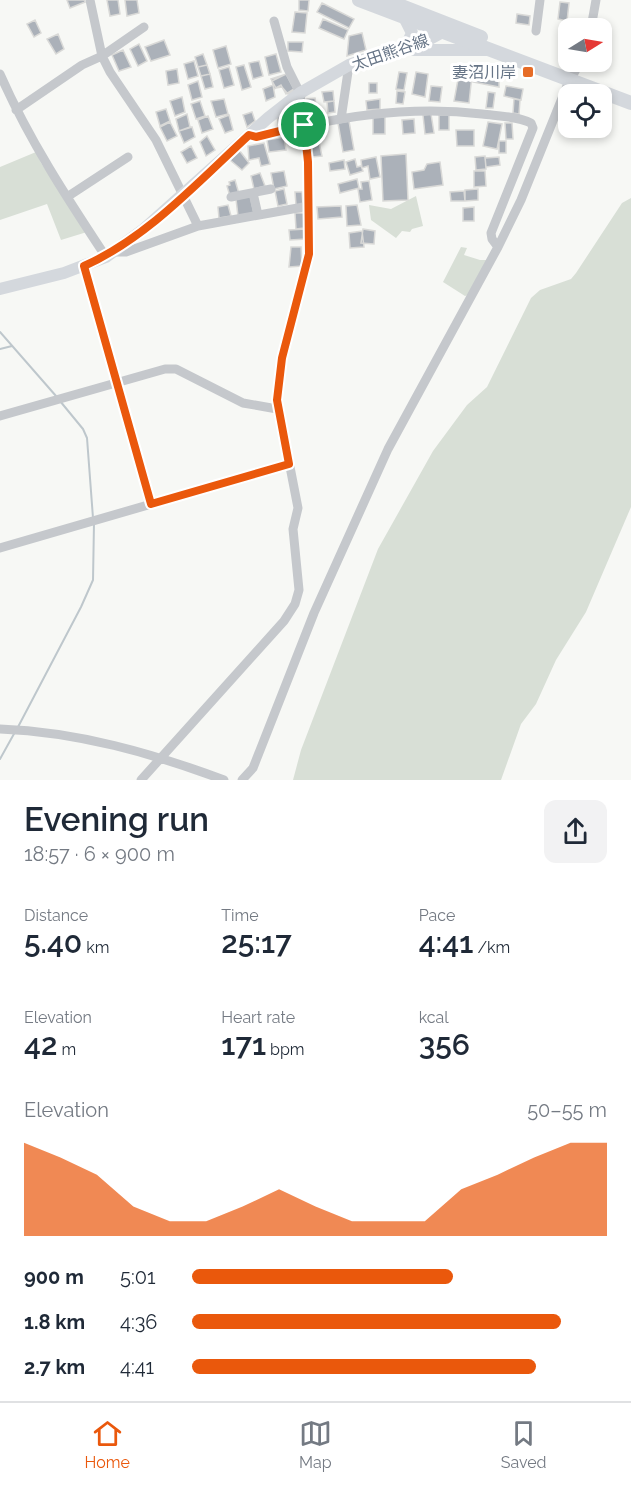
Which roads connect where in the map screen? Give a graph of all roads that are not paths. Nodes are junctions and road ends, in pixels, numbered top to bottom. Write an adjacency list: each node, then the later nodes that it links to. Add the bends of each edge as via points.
1 (90, 0): 14 (street)
2 (359, 0): 7 (highway)
3 (386, 0): 10 (highway)
4 (540, 0): 11 (street)
5 (596, 0): 6 (street)
6 (593, 18)
7 (405, 19): 10 (highway); 12 (main road, via 412,33)
8 (273, 21): 18 (street, via 287,67)
9 (144, 27): 14 (street)
10 (447, 30): 12 (main road, 太田熊谷線); 13 (highway); 17 (highway)
11 (536, 31)
12 (404, 50): 13 (main road); 15 (main road, 太田熊谷線)
13 (491, 50): 17 (highway)
14 (102, 56): 21 (street, via 82,65); 28 (street, via 156,140)
15 (349, 65): 18 (main road, 太田熊谷線); 22 (street)
16 (0, 74): 21 (street)
17 (577, 75): 19 (highway); 20 (highway); 34 (street)
18 (300, 93): 23 (street); 24 (main road, 太田熊谷線)
19 (631, 95)
20 (631, 103)
21 (16, 110): 29 (street)
22 (341, 119): 23 (street); 34 (street, via 414,110 469,113 531,123 533,128 491,233)
23 (304, 125): 24 (street, via 256,137); 31 (street)
24 (249, 135): 28 (main road, 太田熊谷線)
25 (128, 157): 29 (street)
26 (271, 189): 27 (street)
27 (253, 192): 30 (street); 32 (street)
28 (184, 195): 33 (street); 35 (main road, 太田熊谷線)
29 (67, 197): 35 (street)
30 (231, 197)
31 (309, 206): 32 (street); 39 (street, via 309,254 282,358)
32 (258, 215): 33 (street)
33 (198, 226): 35 (street)
34 (498, 247): 48 (street, via 393,437 314,613 253,768)
35 (110, 254): 36 (main road, 太田熊谷線)
36 (84, 266): 37 (main road, 太田熊谷線); 38 (street)
37 (0, 289)
38 (116, 383): 39 (street, via 176,369 243,403); 40 (street); 42 (street)
39 (277, 409): 41 (street)
40 (0, 416)
41 (289, 464): 42 (street); 45 (street, via 298,508 293,529 299,590 295,604)
42 (151, 504): 43 (street)
43 (0, 548)
44 (0, 729): 45 (street, via 110,744)
45 (162, 757): 46 (street); 47 (street)
46 (141, 780)
47 (224, 780)
48 (242, 780)

